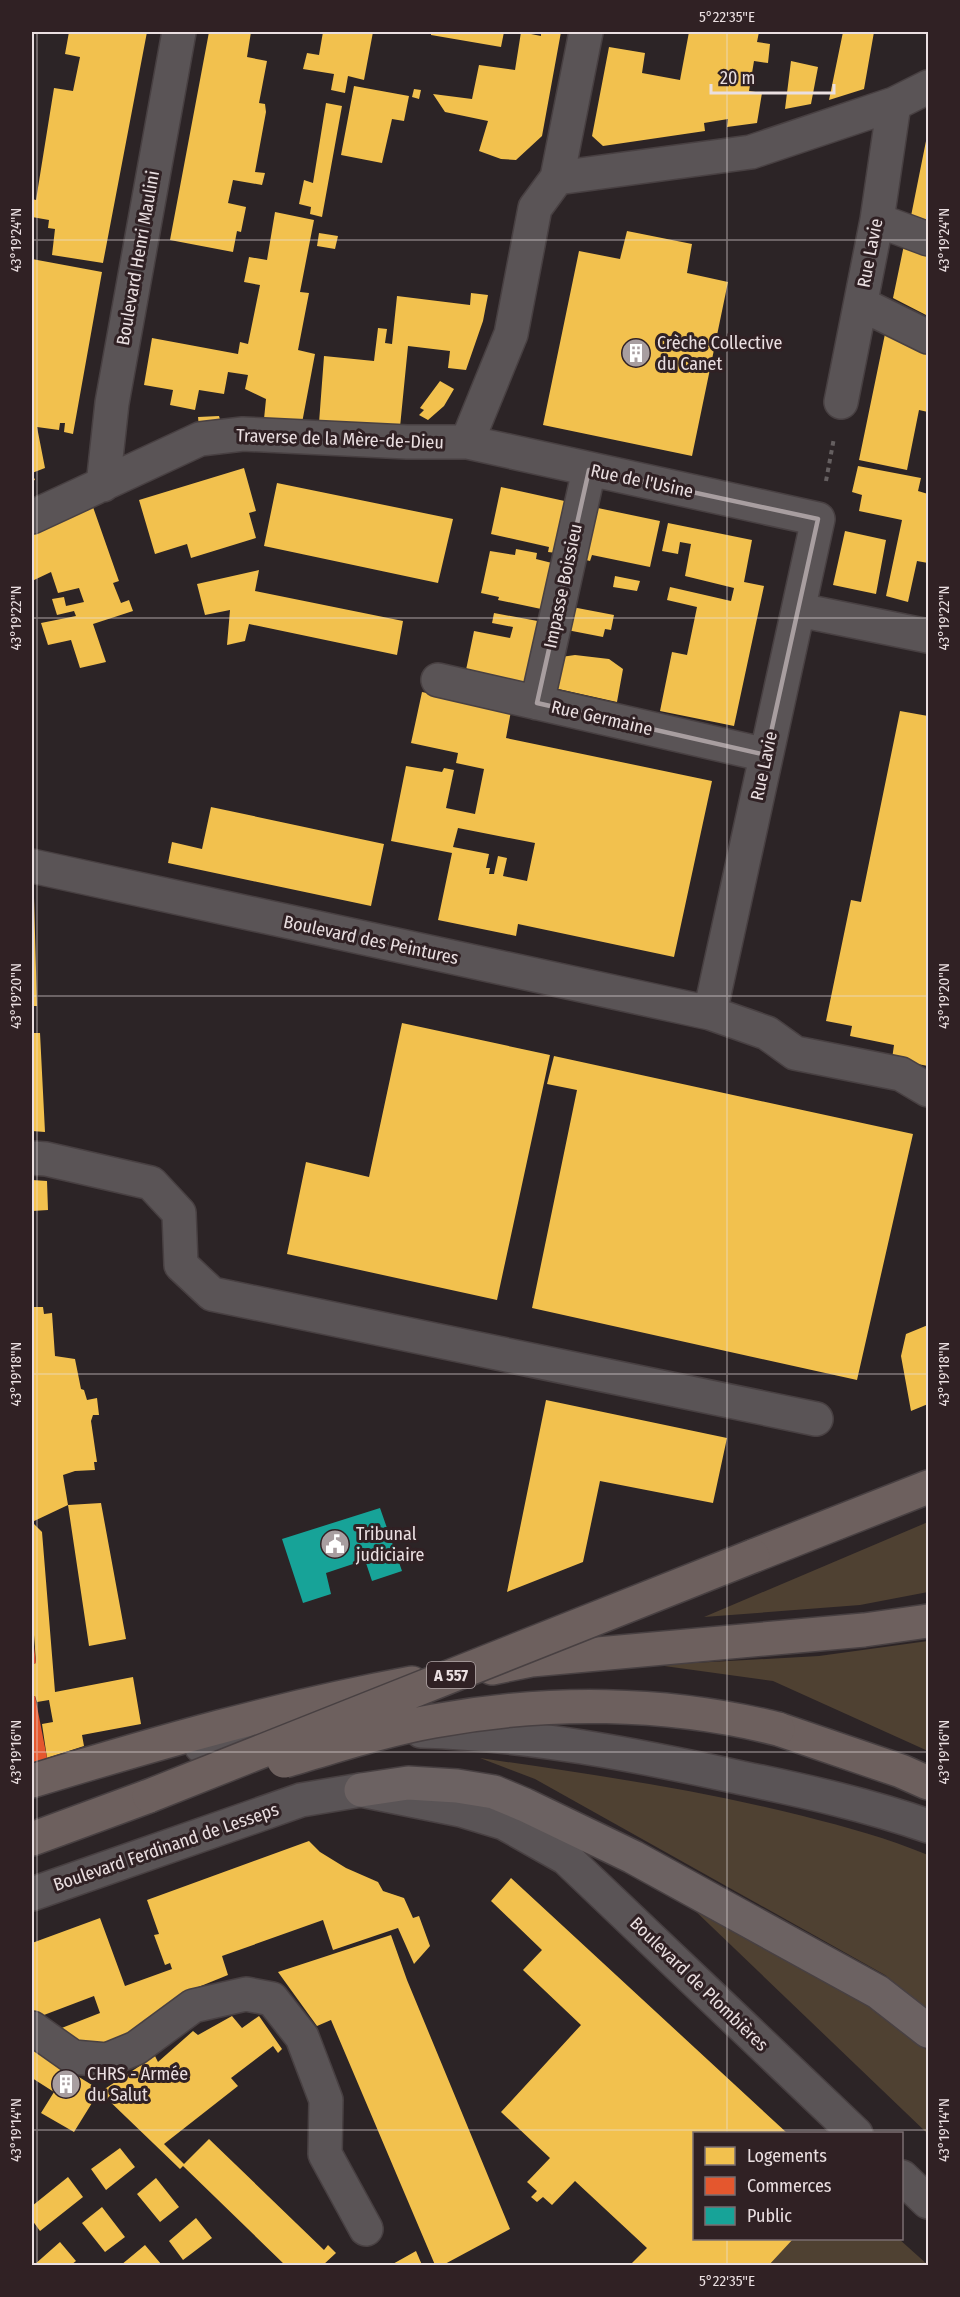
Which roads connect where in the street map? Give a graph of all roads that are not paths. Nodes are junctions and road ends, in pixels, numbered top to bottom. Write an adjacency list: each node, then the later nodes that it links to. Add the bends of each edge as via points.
1 (179, 32): 13 (street, Boulevard Henri Maulini, via 112,403)
2 (586, 32): 5 (street)
3 (928, 87): 4 (street)
4 (894, 104): 5 (street, via 751,152); 6 (street, Rue Lavie)
5 (557, 178): 11 (street, Traverse de la Mère-de-Dieu, via 535,208 511,334)
6 (877, 220): 7 (street); 8 (street, Rue Lavie)
7 (928, 239)
8 (861, 304): 9 (street); 10 (street, Rue Lavie)
9 (928, 337)
10 (841, 402)
11 (467, 442): 12 (street, Rue de l'Usine); 13 (street, Traverse de la Mère-de-Dieu, via 243,434 200,439)
12 (589, 470): 15 (street, Rue de l'Usine); 19 (street, Impasse Boissieu)
13 (103, 485): 14 (street, Traverse de la Mère-de-Dieu)
14 (32, 517)
15 (818, 519): 16 (street, Rue Lavie)
16 (799, 610): 17 (street); 20 (street, Rue Lavie)
17 (928, 636)
18 (438, 680): 19 (street, Rue Germaine)
19 (537, 703): 20 (street, Rue Germaine)
20 (766, 755): 22 (street, Rue Lavie)
21 (32, 866): 22 (street, Boulevard des Peintures)
22 (711, 1013): 23 (street, Boulevard des Peintures, via 767,1033 795,1053 901,1074)
23 (928, 1090)
24 (32, 1158): 25 (street, via 151,1183 179,1213 181,1265 212,1294)
25 (816, 1419)
26 (928, 1487): 31 (highway, A 557, bridge)
27 (928, 1621): 28 (highway, via 531,1660 314,1701 175,1737)
28 (32, 1782): 32 (street, via 233,1739 366,1729 472,1732 673,1762 815,1794)
29 (928, 1783): 31 (highway, bridge, via 778,1729 742,1720 652,1709 569,1707 504,1711 394,1730)
30 (361, 1790): 34 (street, Boulevard Ferdinand de Lesseps, via 301,1800); 36 (main road, via 408,1783 457,1786 494,1792 525,1805 633,1857 878,1992); 37 (street, Boulevard de Plombières, via 504,1823 566,1858)
31 (149, 1796): 33 (highway, A 557)
32 (928, 1826)
33 (32, 1839)
34 (32, 1894)
35 (32, 2028): 40 (street, via 73,2057 107,2060 136,2048 193,2006 246,1994 272,1999 302,2037 326,2100 324,2154)
36 (928, 2031)
37 (855, 2132)
38 (903, 2178): 39 (street)
39 (928, 2202)
40 (366, 2229)

